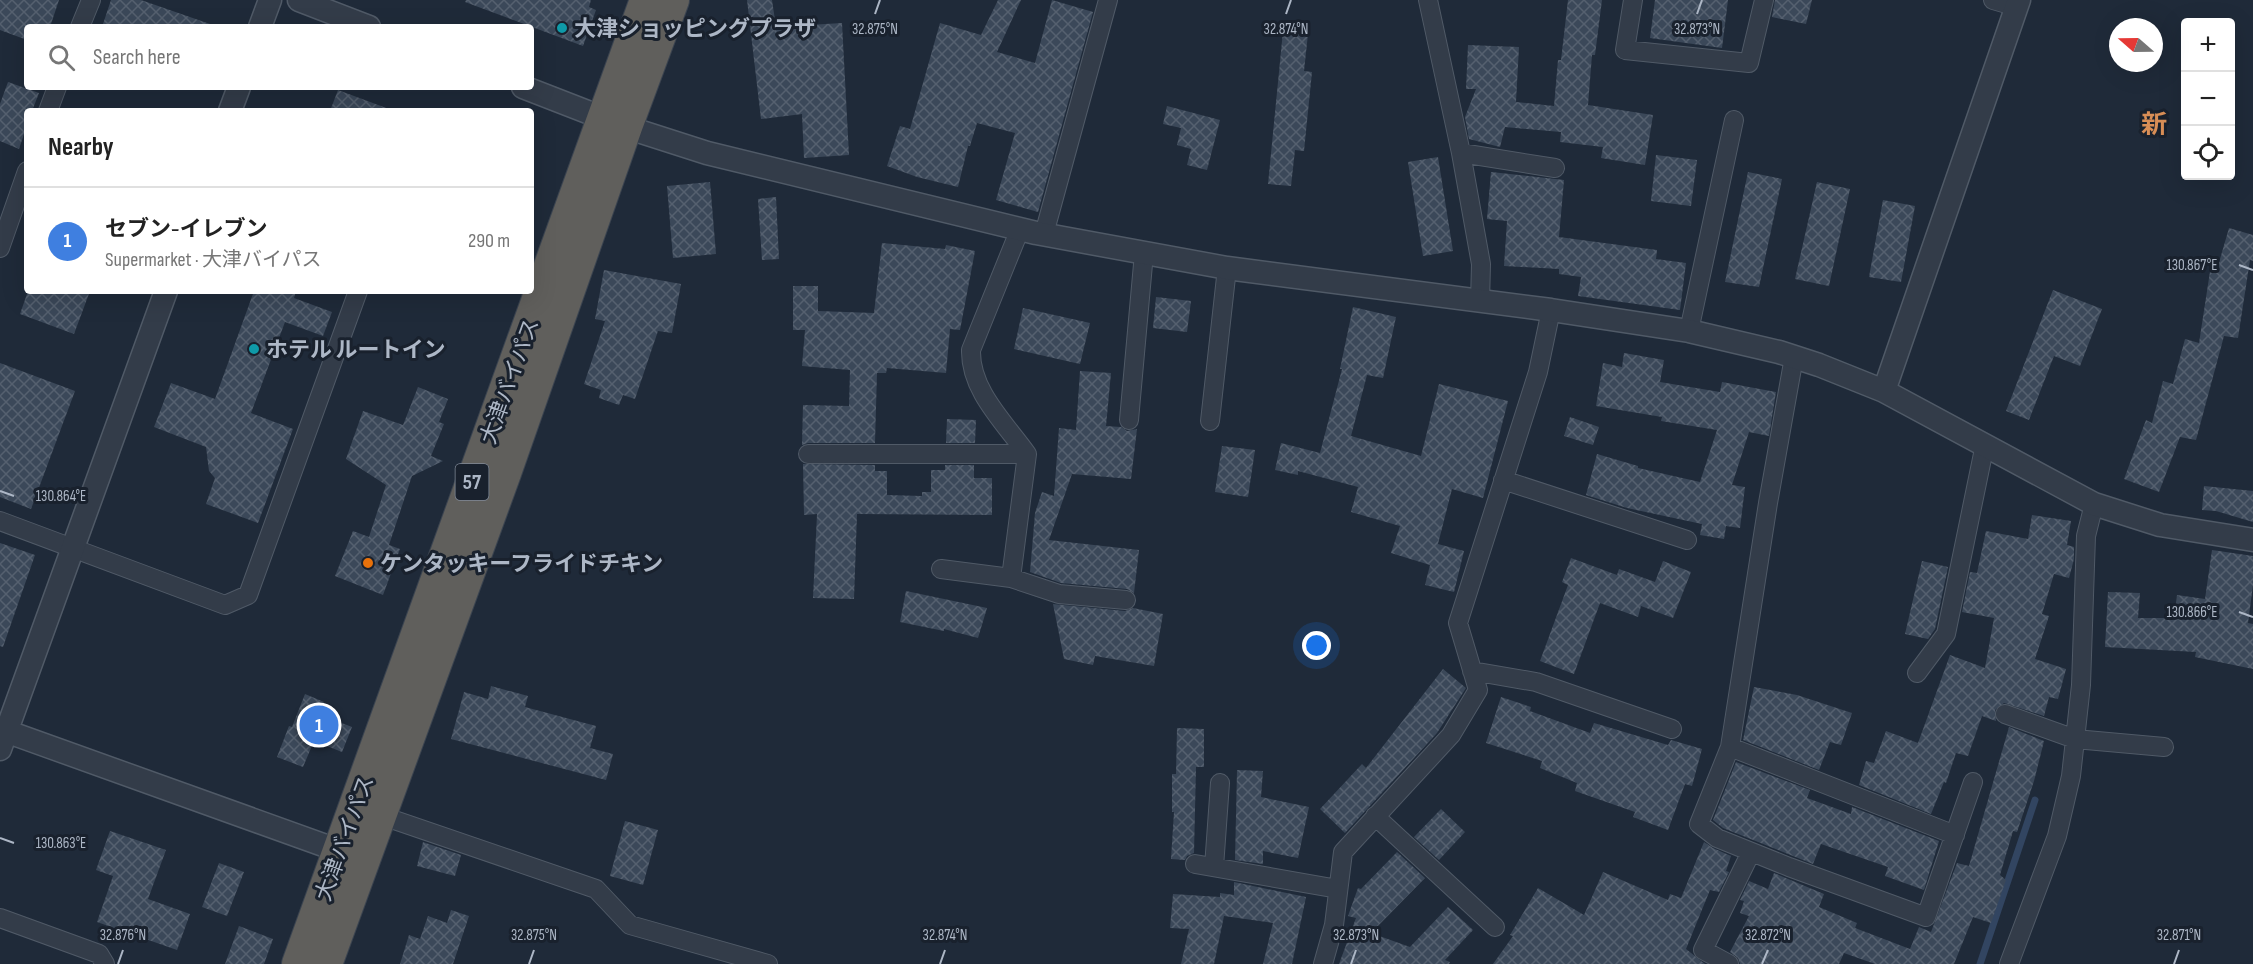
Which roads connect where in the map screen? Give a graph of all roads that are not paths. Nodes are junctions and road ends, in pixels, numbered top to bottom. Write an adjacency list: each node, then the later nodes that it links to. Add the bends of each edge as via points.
1 (91, 0): 12 (street)
2 (270, 0): 13 (street)
3 (299, 0): 14 (street)
4 (646, 0): 21 (highway, 大津バイパス / 57)
5 (673, 0): 21 (highway, 大津バイパス / 57)
6 (1108, 0): 26 (street)
7 (1428, 0): 22 (street)
8 (1633, 0): 9 (street, via 1625,50 1749,63)
9 (1764, 0)
10 (1993, 0): 11 (street)
11 (2018, 4): 36 (street)
12 (81, 24)
13 (261, 24)
14 (361, 24)
15 (56, 90): 18 (street)
16 (238, 90): 19 (street)
17 (531, 90): 21 (street)
18 (49, 108)
19 (231, 108)
20 (1734, 120): 34 (street)
21 (615, 122): 25 (street, via 707,153); 61 (highway, 大津バイパス / 57, via 505,473)
22 (1461, 153): 23 (street); 32 (street, via 1482,264)
23 (1555, 168)
24 (24, 180): 27 (street)
25 (1020, 229): 26 (street); 41 (street, via 971,350 970,365 977,385)
26 (1044, 234): 28 (street)
27 (0, 248)
28 (1144, 253): 29 (street); 37 (street)
29 (1227, 268): 32 (street); 38 (street)
30 (164, 294): 47 (street)
31 (357, 294): 47 (street, via 248,595 225,605)
32 (1480, 302): 33 (street)
33 (1551, 310): 34 (street); 42 (street, via 1538,372)
34 (1689, 331): 35 (street)
35 (1794, 357): 36 (street); 57 (street)
36 (1884, 391): 39 (street)
37 (1129, 420)
38 (1210, 421)
39 (1985, 444): 43 (street); 52 (street, via 1946,634)
40 (808, 454): 41 (street)
41 (1027, 454): 49 (street)
42 (1503, 480): 45 (street); 51 (street, via 1458,623)
43 (2094, 504): 46 (street, via 2160,525); 56 (street, via 2086,536 2081,685)
44 (0, 521): 47 (street)
45 (1687, 540)
46 (2253, 540)
47 (73, 548): 55 (street)
48 (940, 569): 49 (street)
49 (1011, 578): 50 (street, via 1059,594)
50 (1126, 600)
51 (1472, 671): 54 (street, via 1536,682); 62 (street, via 1478,690 1451,735)
52 (1917, 673)
53 (2005, 714): 56 (street)
54 (1672, 729)
55 (2, 737): 65 (street)
56 (2075, 739): 58 (street); 77 (street, via 2071,776 2056,836)
57 (1730, 747): 63 (street); 64 (street, via 1698,824 1717,838)
58 (2164, 747)
59 (1973, 782): 63 (street)
60 (1220, 783): 67 (street)
61 (368, 811): 65 (highway, 大津バイパス / 57); 74 (street, via 596,889 630,925)
62 (1375, 816): 68 (street, via 1343,852); 70 (street)
63 (1955, 835): 64 (street, via 1926,917)
64 (1751, 852): 76 (street, via 1702,950)
65 (352, 855): 72 (highway, 大津バイパス / 57); 73 (highway, 大津バイパス / 57)
66 (1195, 864): 67 (street)
67 (1214, 867): 68 (street)
68 (1338, 889): 75 (street, via 1334,925)
69 (0, 918): 71 (street, via 99,954)
70 (1495, 927)
71 (105, 964)
72 (298, 964)
73 (326, 964)
74 (768, 964)
75 (1323, 964)
76 (1729, 964)
77 (2009, 964)

